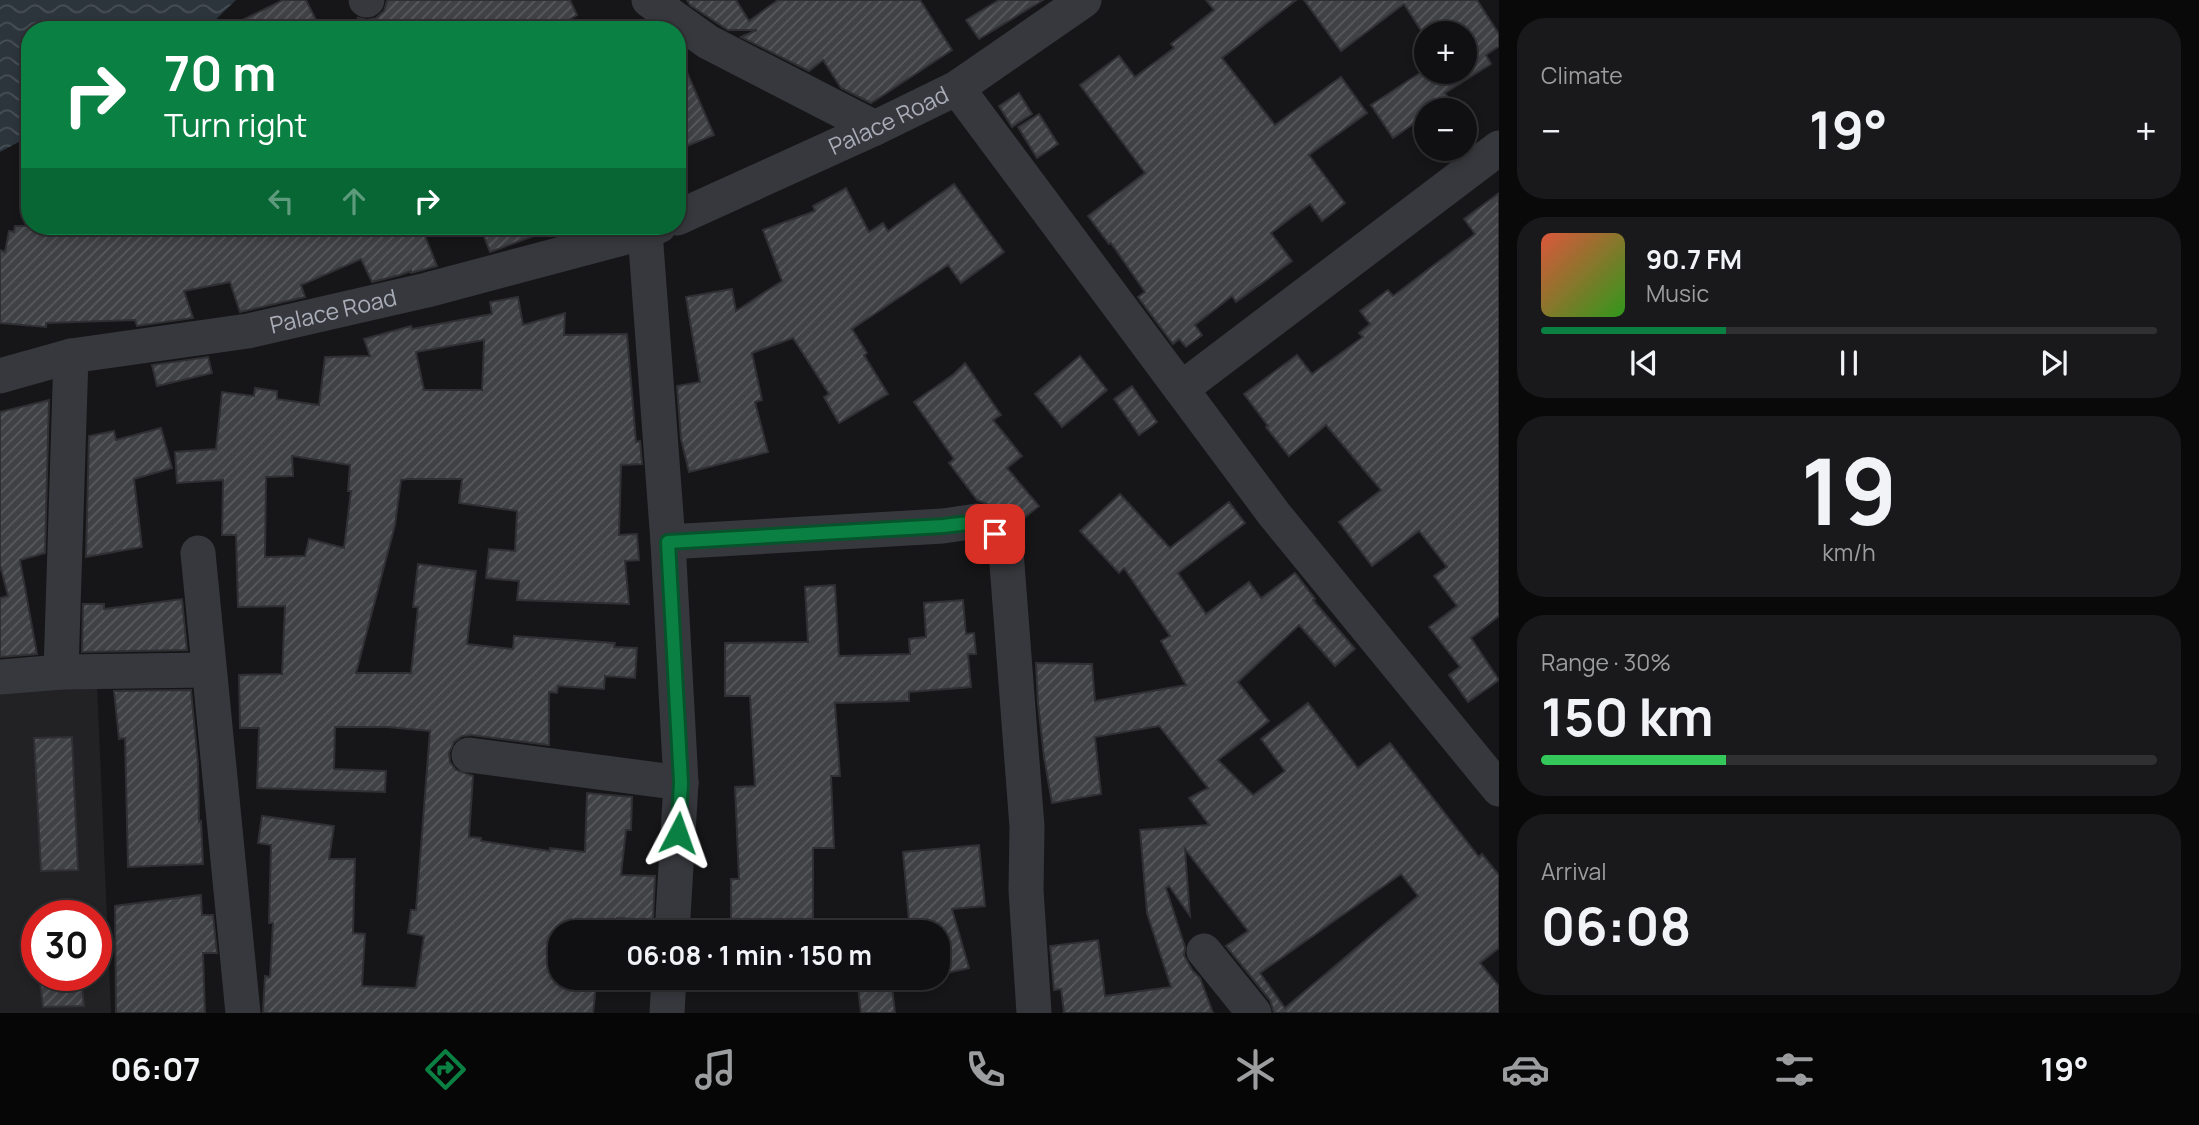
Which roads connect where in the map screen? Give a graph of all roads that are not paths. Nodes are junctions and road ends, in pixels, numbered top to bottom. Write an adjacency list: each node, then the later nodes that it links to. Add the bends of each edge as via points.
1 (649, 0): 3 (street)
2 (1084, 0): 5 (street, Palace Road)
3 (679, 21)
4 (686, 26): 6 (street)
5 (957, 88): 6 (street, Palace Road); 13 (street)
6 (875, 128): 8 (street, Palace Road)
7 (1499, 148): 13 (street)
8 (686, 214)
9 (630, 235): 11 (street, Palace Road, via 427,290 248,331)
10 (652, 235): 14 (street)
11 (71, 356): 12 (street, Palace Road); 17 (street)
12 (0, 376)
13 (1181, 389): 21 (street, via 1274,514)
14 (668, 542): 20 (street); 27 (street, via 977,522 995,534 1006,551 1027,827)
15 (198, 553): 16 (street)
16 (208, 670): 17 (street); 25 (street)
17 (61, 672): 18 (street)
18 (0, 677)
19 (469, 755): 20 (street)
20 (681, 783): 22 (street)
21 (1499, 789)
22 (673, 920)
23 (1204, 951): 28 (street)
24 (668, 990): 26 (street)
25 (243, 1013)
26 (667, 1013)
27 (1034, 1013)
28 (1254, 1013)

